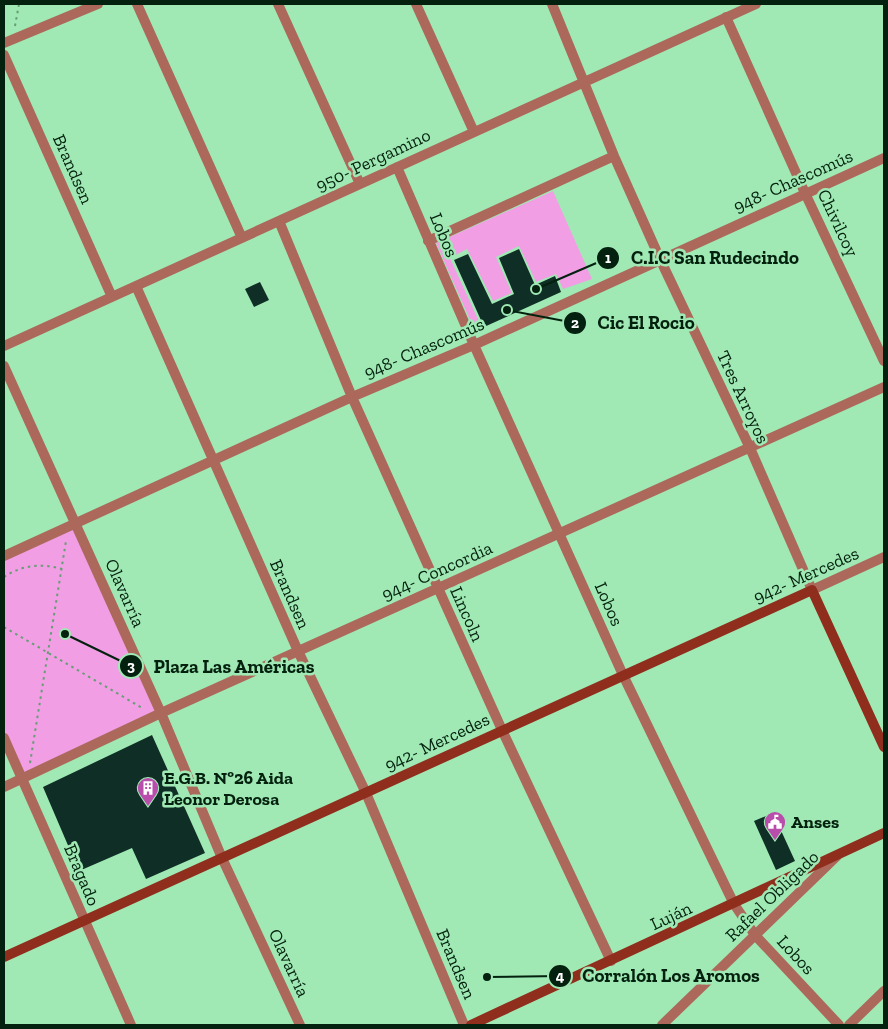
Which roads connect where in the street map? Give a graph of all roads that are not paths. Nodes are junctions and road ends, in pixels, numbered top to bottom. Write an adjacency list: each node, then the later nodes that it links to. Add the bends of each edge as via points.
1 (98, 4): 8 (street)
2 (137, 4): 18 (street)
3 (278, 4): 15 (street)
4 (416, 4): 11 (street)
5 (552, 4): 10 (street, Tres Arroyos)
6 (756, 4): 7 (street, 950- Pergamino)
7 (726, 17): 10 (street, 950- Pergamino); 16 (street, Chivilcoy)
8 (4, 43)
9 (4, 55): 22 (street, Brandsen)
10 (583, 83): 11 (street, 950- Pergamino); 12 (street, Tres Arroyos)
11 (474, 132): 14 (street, 950- Pergamino)
12 (614, 156): 19 (street); 20 (street, Tres Arroyos)
13 (884, 158): 16 (street, 948- Chascomús)
14 (398, 167): 15 (street, 950- Pergamino); 19 (street, Lobos)
15 (360, 184): 17 (street, 950- Pergamino)
16 (805, 193): 20 (street, 948- Chascomús); 25 (street, Chivilcoy)
17 (279, 221): 18 (street, 950- Pergamino); 28 (street, Lincoln)
18 (242, 238): 21 (street, 950- Pergamino)
19 (428, 241): 23 (street, Lobos)
20 (660, 259): 23 (street, 948- Chascomús); 29 (street, Tres Arroyos)
21 (136, 286): 22 (street, 950- Pergamino); 30 (street, Brandsen)
22 (112, 297): 24 (street, 950- Pergamino)
23 (474, 345): 28 (street, 948- Chascomús); 32 (street, Lobos)
24 (4, 346)
25 (884, 361)
26 (4, 366): 31 (street, Olavarría)
27 (884, 387): 29 (street, 944- Concordia)
28 (352, 397): 30 (street, 948- Chascomús); 35 (street, Lincoln)
29 (750, 448): 32 (street, 944- Concordia); 36 (street, Tres Arroyos)
30 (214, 461): 31 (street, 948- Chascomús); 37 (street, Brandsen)
31 (72, 524): 33 (street, 948- Chascomús); 39 (street, Olavarría)
32 (559, 534): 35 (street, 944- Concordia); 38 (street, Lobos)
33 (4, 556)
34 (884, 557): 36 (street, 942- Mercedes)
35 (438, 588): 37 (street, 944- Concordia); 40 (street, Lincoln)
36 (812, 590): 38 (main road, 942- Mercedes); 42 (main road, Tres Arroyos)
37 (298, 651): 39 (street, 944- Concordia); 45 (street, Brandsen)
38 (623, 675): 40 (main road, 942- Mercedes); 49 (street, Lobos)
39 (158, 714): 43 (street, 944- Concordia); 48 (street, Olavarría)
40 (502, 730): 45 (main road, 942- Mercedes); 53 (street, Lincoln)
41 (4, 738): 43 (street, Bragado)
42 (884, 747)
43 (25, 776): 44 (street, 944- Concordia); 50 (street, Bragado)
44 (4, 786)
45 (366, 792): 48 (main road, 942- Mercedes); 57 (street, Brandsen)
46 (884, 833): 47 (main road, Luján)
47 (839, 854): 49 (main road, Luján); 51 (street, Rafael Obligado)
48 (222, 858): 50 (main road, 942- Mercedes); 56 (street, Olavarría)
49 (734, 904): 51 (street, Lobos); 53 (main road, Luján)
50 (84, 921): 52 (main road, 942- Mercedes); 55 (street, Bragado)
51 (755, 935): 59 (street, Rafael Obligado); 60 (street, Lobos)
52 (4, 957)
53 (611, 962): 58 (main road, Luján)
54 (884, 991): 61 (street)
55 (131, 1025)
56 (300, 1025)
57 (464, 1025)
58 (472, 1025)
59 (662, 1025)
60 (839, 1025)
61 (849, 1025)

